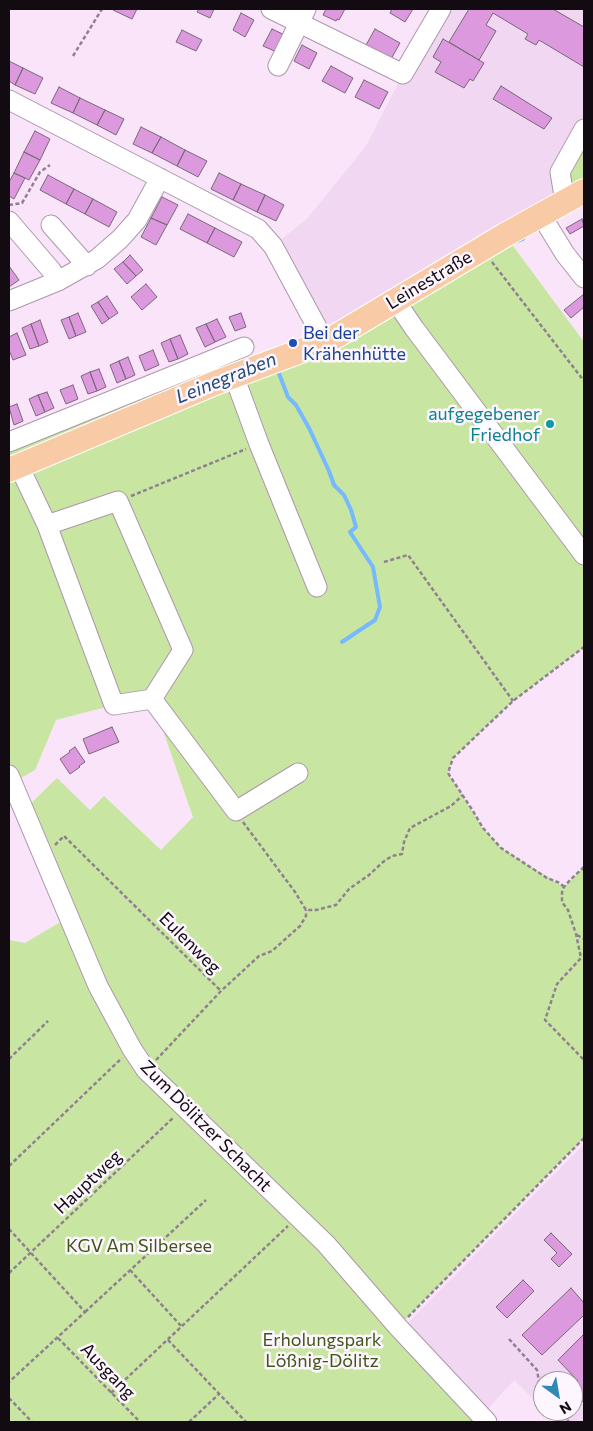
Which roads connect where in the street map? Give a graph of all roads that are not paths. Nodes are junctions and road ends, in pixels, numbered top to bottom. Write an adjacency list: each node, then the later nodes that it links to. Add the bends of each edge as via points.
1 (272, 9): 3 (street)
2 (441, 9): 3 (street, via 403,74)
3 (303, 16): 4 (street)
4 (278, 66)
5 (9, 100): 7 (street)
6 (584, 129): 8 (street, via 560,172)
7 (160, 178): 12 (street, via 137,220); 17 (street, via 258,229 278,255)
8 (574, 197): 9 (main road, Leinestraße)
9 (541, 215): 13 (street); 16 (main road, Leinestraße)
10 (9, 221): 14 (street)
11 (51, 225): 12 (street)
12 (87, 266): 14 (street)
13 (584, 278)
14 (58, 280): 15 (street)
15 (9, 301)
16 (399, 306): 17 (main road, Leinestraße); 25 (street)
17 (322, 343): 19 (main road, Leinestraße)
18 (244, 347): 19 (street, Leinestraße)
19 (227, 379): 20 (street, Leinestraße); 21 (main road, Leinestraße); 26 (street, via 259,444)
20 (102, 405): 21 (street); 22 (street, Leinestraße)
21 (111, 427): 23 (main road, Leinestraße)
22 (9, 442)
23 (16, 470): 24 (street)
24 (47, 525): 27 (street, via 114,705); 27 (street, via 118,501 183,650)
25 (584, 554)
26 (316, 587)
27 (152, 699): 28 (street, via 236,811)
28 (298, 772)
29 (9, 775): 30 (street, Zum Dölitzer Schacht, via 98,986 146,1070 326,1244)
30 (487, 1422)

